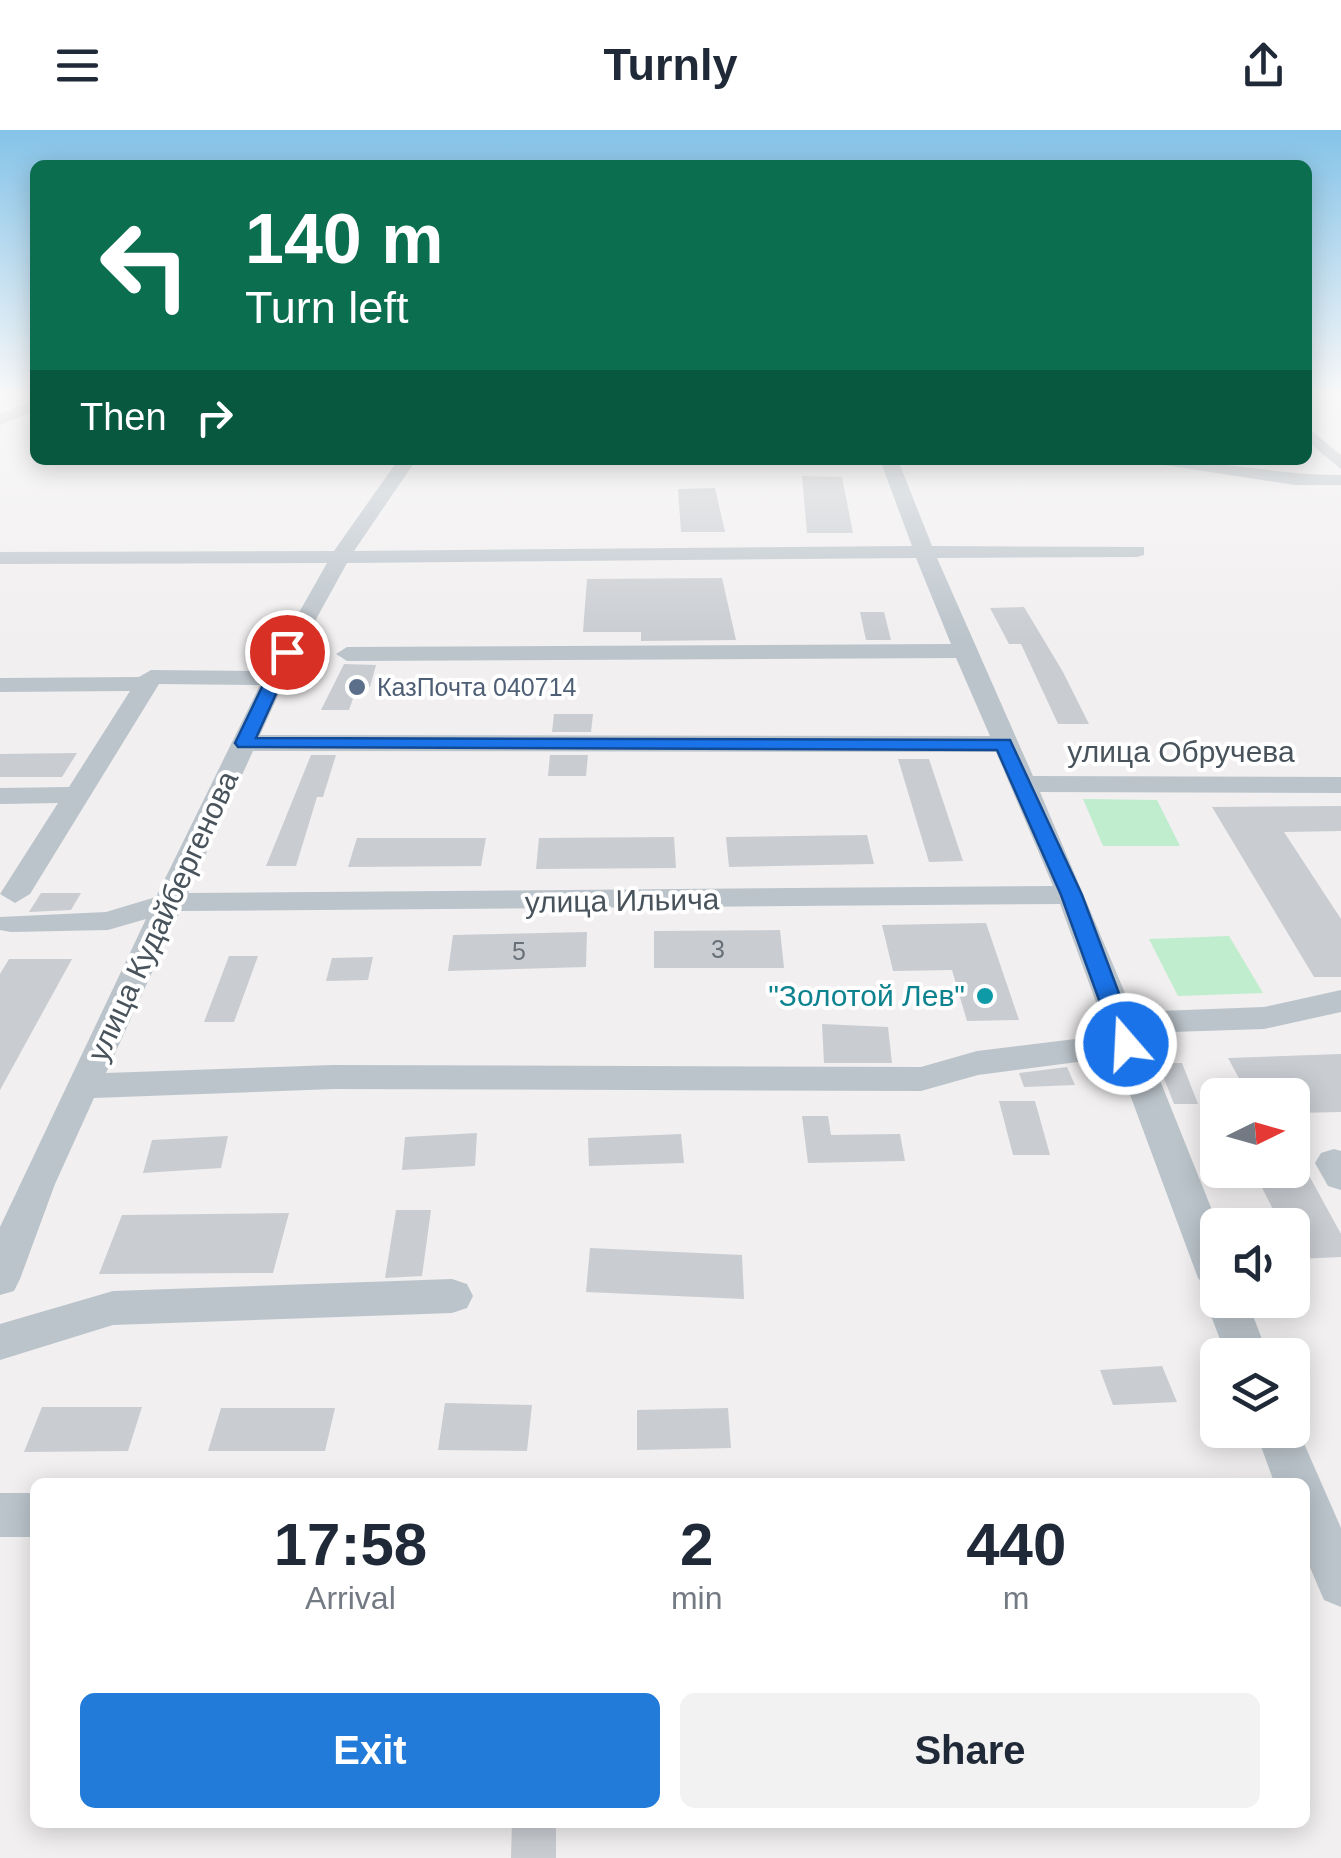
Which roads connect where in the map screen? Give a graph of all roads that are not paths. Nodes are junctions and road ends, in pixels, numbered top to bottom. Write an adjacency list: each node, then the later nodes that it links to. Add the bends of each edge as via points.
1 (396, 477): 7 (street, улица Кудайбергенова)
2 (897, 477): 6 (street)
3 (1273, 477): 4 (street)
4 (1341, 480)
5 (1136, 551): 6 (street)
6 (926, 552): 7 (street); 9 (street)
7 (342, 555): 8 (street); 11 (street, улица Кудайбергенова)
8 (0, 558)
9 (964, 651): 10 (street); 15 (street)
10 (347, 654)
11 (275, 678): 12 (street, via 151,677); 14 (street, улица Кудайбергенова)
12 (148, 684): 13 (street); 18 (street)
13 (0, 685)
14 (244, 743): 15 (street); 21 (street, улица Кудайбергенова)
15 (1004, 744): 16 (street)
16 (1022, 784): 17 (street, улица Обручева); 20 (street)
17 (1341, 785)
18 (78, 795): 19 (street); 21 (street, улица Ильича, via 13,908 108,920)
19 (0, 796)
20 (1072, 895): 21 (street, улица Ильича); 23 (street)
21 (172, 902): 24 (street, улица Кудайбергенова)
22 (1341, 1001): 23 (street, via 1264,1018)
23 (1123, 1034): 24 (street, via 922,1080 333,1077); 25 (street)
24 (83, 1086): 26 (street, улица Кудайбергенова)
25 (1200, 1232)
26 (0, 1279)
27 (452, 1296): 28 (street, via 114,1308)
28 (0, 1342)
29 (1283, 1448): 30 (street)
30 (1295, 1478)
31 (1310, 1511): 34 (street)
32 (0, 1515): 33 (street)
33 (30, 1515)
34 (1338, 1568)

